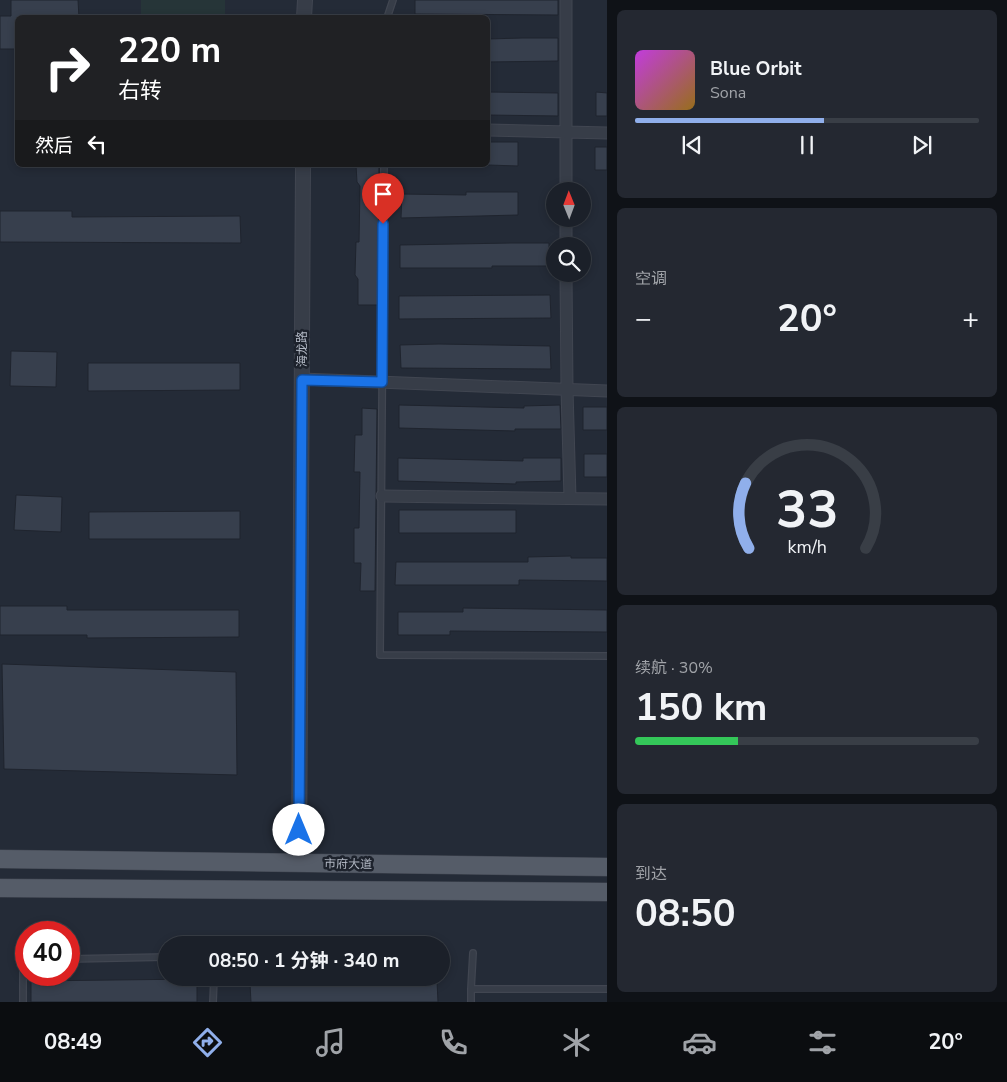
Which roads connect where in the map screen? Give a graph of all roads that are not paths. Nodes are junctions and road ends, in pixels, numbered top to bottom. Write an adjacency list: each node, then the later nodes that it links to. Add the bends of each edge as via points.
1 (305, 0): 4 (street)
2 (393, 0): 5 (lane)
3 (566, 0): 7 (street)
4 (304, 15)
5 (388, 15)
6 (490, 130): 7 (street)
7 (566, 131): 8 (street); 11 (street)
8 (607, 133)
9 (303, 167): 13 (street, 海龙路)
10 (384, 167): 14 (lane)
11 (566, 182)
12 (566, 282): 15 (street)
13 (302, 380): 14 (street); 22 (street, 海龙路)
14 (382, 382): 15 (street); 17 (lane)
15 (567, 389): 16 (street); 18 (street)
16 (607, 391)
17 (382, 496): 18 (street); 20 (lane, via 380,655)
18 (570, 498): 19 (street)
19 (607, 499)
20 (607, 656)
21 (0, 859): 22 (main road, 市府大道)
22 (299, 863): 23 (main road, 市府大道)
23 (607, 867)
24 (0, 888): 25 (main road, 市府大道)
25 (607, 892)
26 (473, 953): 31 (lane)
27 (158, 957): 28 (lane)
28 (80, 959)
29 (24, 986): 33 (lane)
30 (214, 986): 34 (lane)
31 (472, 989): 32 (lane); 35 (lane)
32 (607, 989)
33 (23, 1002)
34 (213, 1002)
35 (471, 1002)

